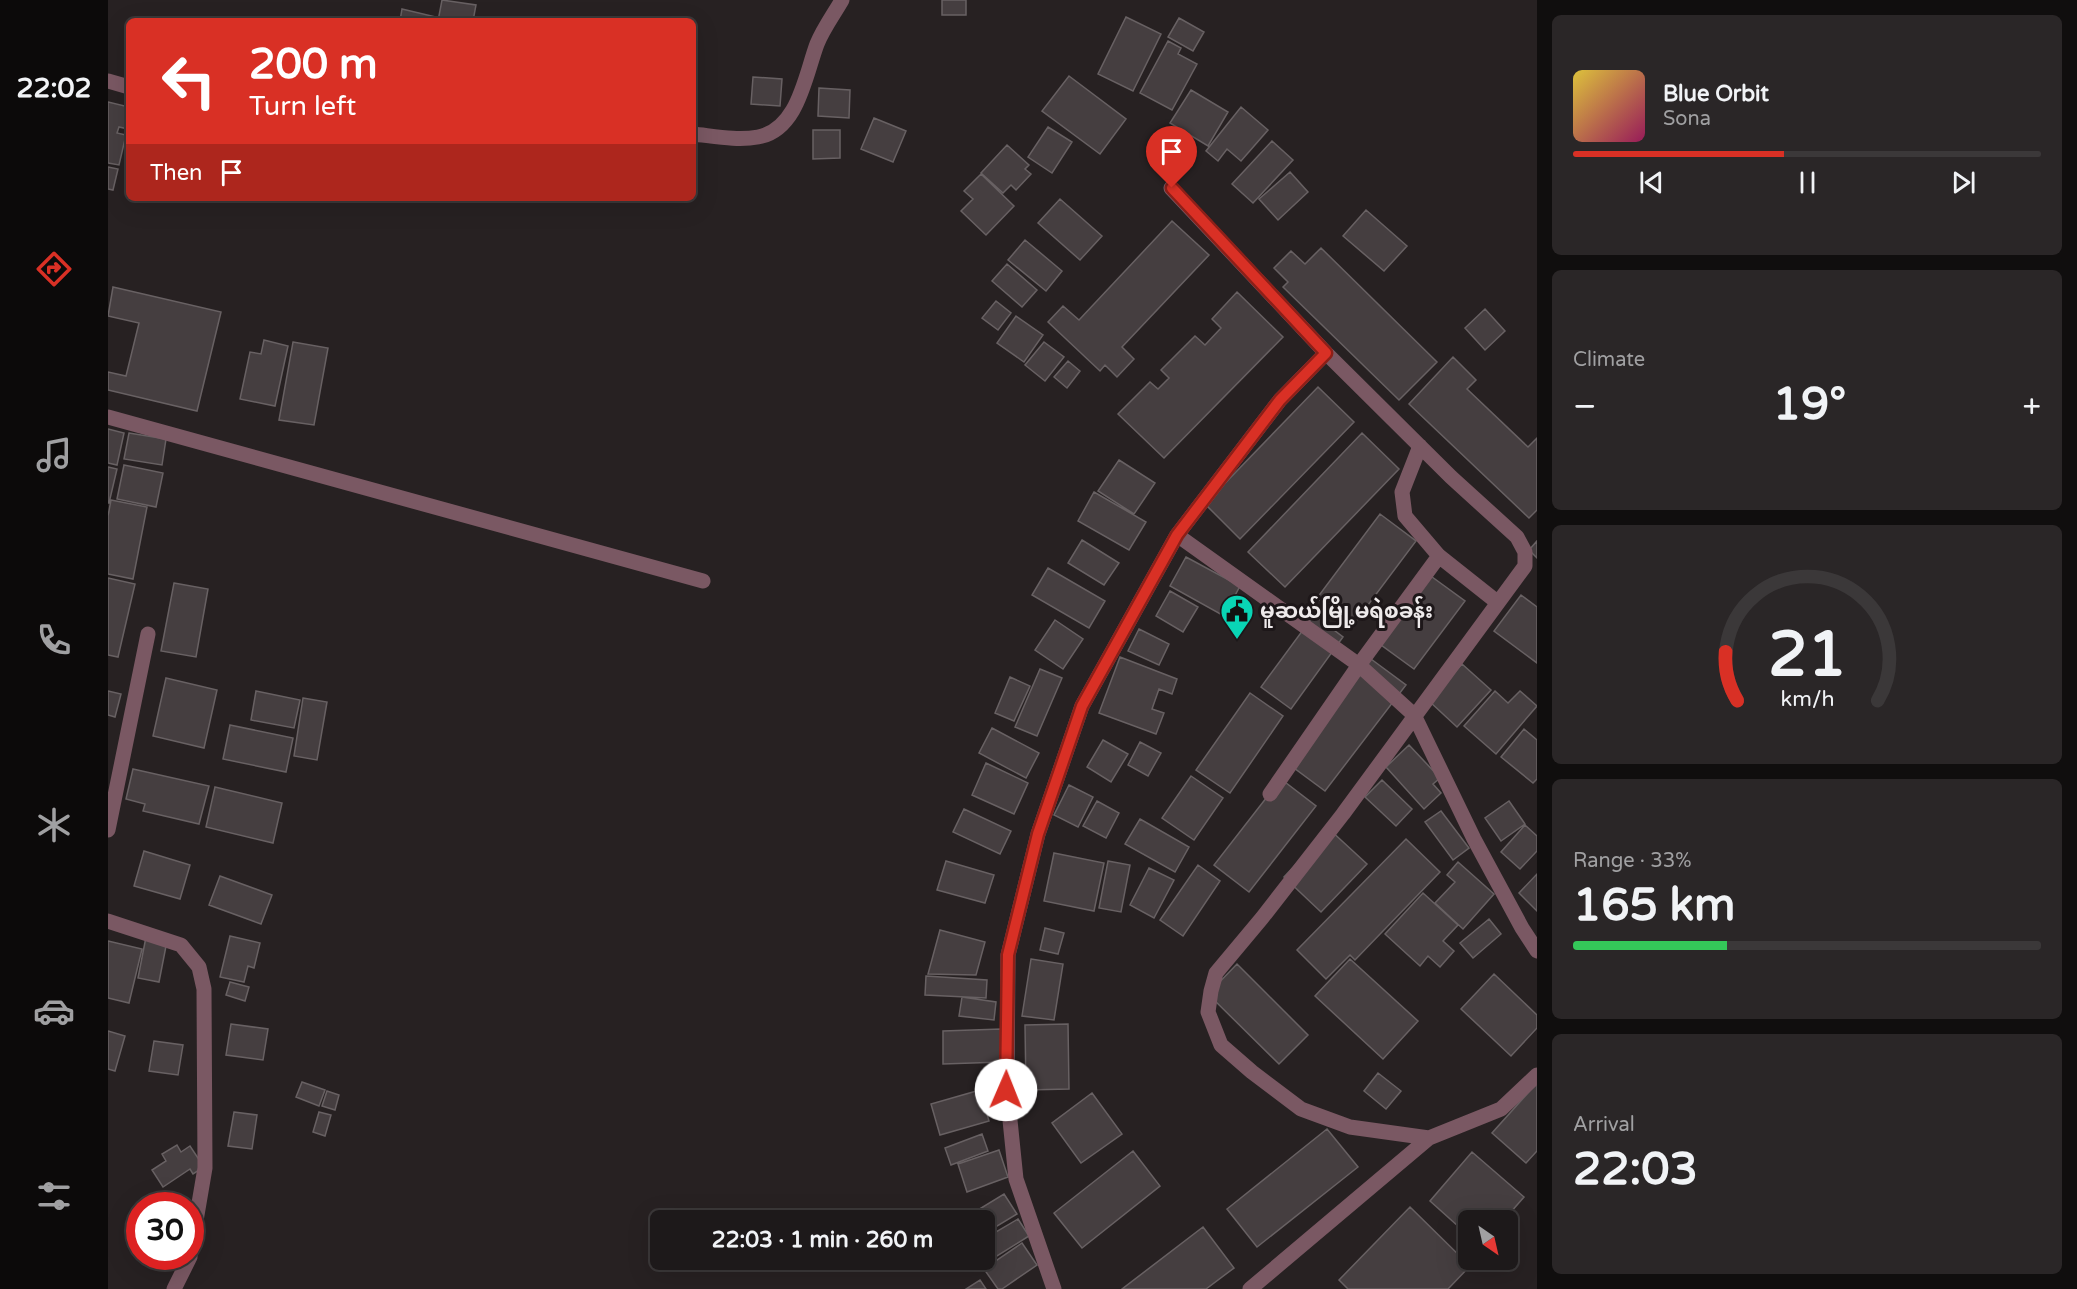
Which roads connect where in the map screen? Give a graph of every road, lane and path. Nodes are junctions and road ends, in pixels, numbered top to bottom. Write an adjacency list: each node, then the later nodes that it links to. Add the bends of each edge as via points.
1 (842, 0): 4 (street, via 818,42 793,111 777,128 759,137)
2 (108, 81): 3 (street)
3 (126, 86)
4 (696, 134)
5 (1172, 188): 6 (street)
6 (1326, 353): 8 (street); 9 (street, via 1280,400)
7 (108, 417): 11 (street)
8 (1420, 446): 10 (street, via 1402,492 1405,516); 12 (street, via 1517,537 1525,552 1525,566)
9 (1177, 535): 14 (street); 25 (street, via 1082,706 1038,834 1008,955 1006,1090 1016,1179)
10 (1439, 556): 12 (street); 14 (street)
11 (703, 581)
12 (1497, 602): 15 (street)
13 (148, 634): 17 (street)
14 (1359, 665): 15 (street); 16 (street)
15 (1414, 715): 19 (street, via 1474,839); 21 (street, via 1343,814 1216,973 1208,1012 1221,1046 1301,1108 1350,1127)
16 (1270, 794)
17 (108, 830)
18 (108, 921): 22 (street, via 181,945 199,967 204,989 205,1168)
19 (1537, 951)
20 (1537, 1075): 21 (street, via 1501,1109)
21 (1429, 1138): 26 (street)
22 (201, 1192)
23 (183, 1270): 24 (street)
24 (174, 1289)
25 (1054, 1289)
26 (1250, 1289)

